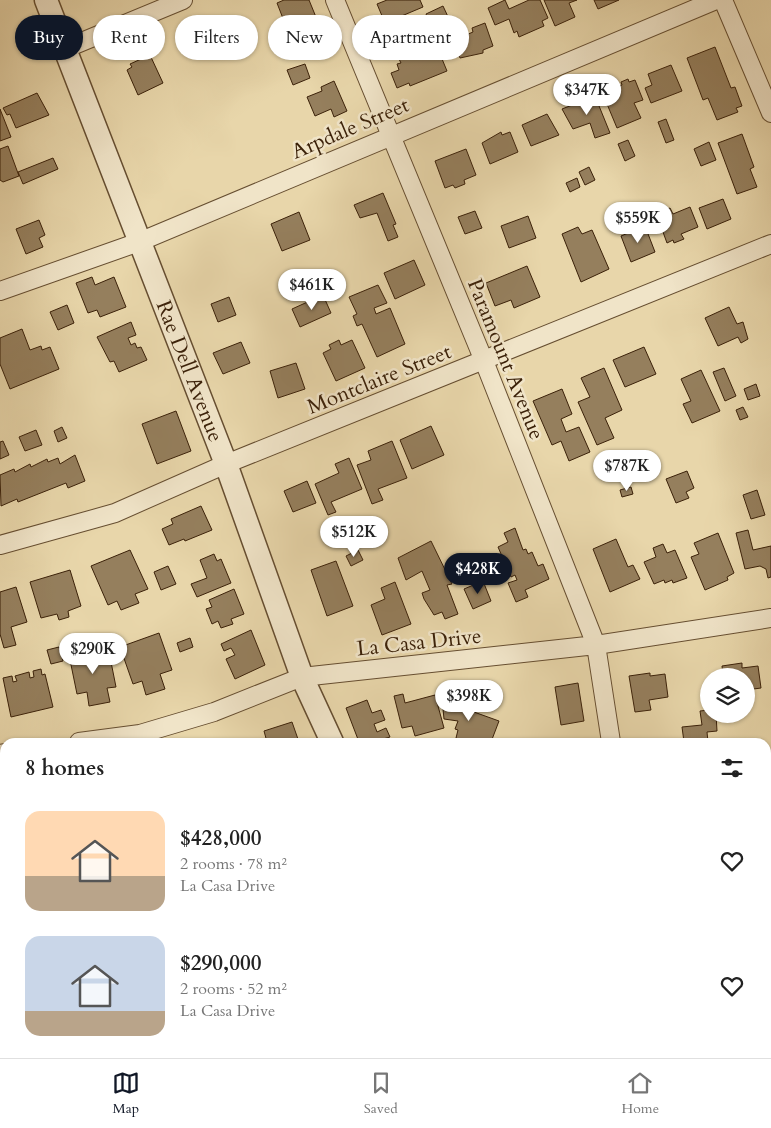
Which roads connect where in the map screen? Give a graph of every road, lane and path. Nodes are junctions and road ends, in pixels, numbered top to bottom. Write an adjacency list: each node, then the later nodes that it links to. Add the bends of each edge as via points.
1 (46, 0): 6 (street, Rae Dell Avenue)
2 (183, 0): 7 (street)
3 (335, 0): 10 (street, Paramount Avenue)
4 (716, 0): 10 (street, Arpdale Street)
5 (723, 0): 9 (street)
6 (53, 15)
7 (83, 41)
8 (71, 60): 11 (street, Rae Dell Avenue)
9 (771, 113)
10 (390, 135): 11 (street, Arpdale Street); 14 (street, Paramount Avenue)
11 (139, 242): 13 (street, Arpdale Street); 15 (street, Rae Dell Avenue)
12 (771, 244): 14 (street, Montclaire Street)
13 (0, 291)
14 (484, 361): 15 (street, Montclaire Street); 18 (street, Paramount Avenue)
15 (226, 464): 16 (street, Montclaire Street, via 114,513); 19 (street, Rae Dell Avenue)
16 (0, 545)
17 (771, 618): 18 (street, La Casa Drive)
18 (596, 645): 19 (street, La Casa Drive); 22 (street, Paramount Avenue)
19 (302, 676): 20 (street, La Casa Drive, via 214,712 140,734); 21 (street, Rae Dell Avenue)
20 (110, 738)
21 (330, 738)
22 (610, 738)

